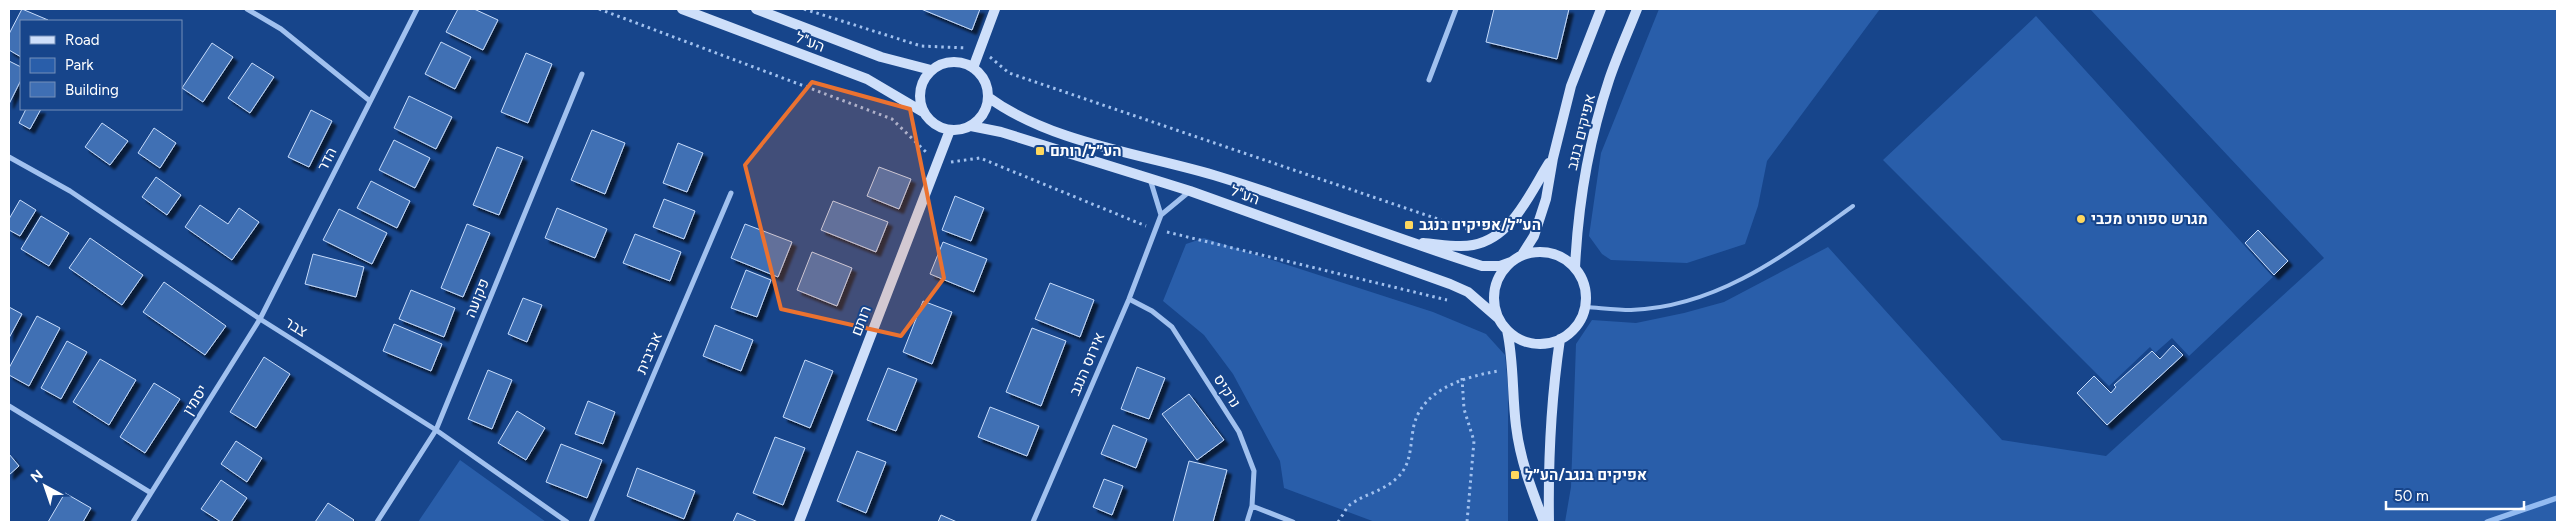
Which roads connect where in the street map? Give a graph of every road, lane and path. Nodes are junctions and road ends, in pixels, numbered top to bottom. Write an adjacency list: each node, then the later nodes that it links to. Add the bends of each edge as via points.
1 (247, 9): 17 (street, via 280,29)
2 (417, 9): 17 (street, הדר)
3 (599, 9): 23 (path, via 892,118)
4 (682, 9): 18 (street, הע"ל, via 867,79)
5 (756, 9): 13 (street, הע"ל, via 881,57)
6 (804, 9): 11 (path, via 921,46)
7 (996, 9): 11 (street)
8 (1456, 9): 15 (street)
9 (1601, 9): 22 (street, אפיקים בנגב, via 1571,86)
10 (1637, 9): 34 (street, אפיקים בנגב, via 1609,80 1591,150 1580,204)
11 (980, 48): 12 (street); 30 (path, via 1009,74)
12 (973, 68): 13 (street, via 952,62); 16 (street, via 982,76)
13 (931, 70): 18 (street, via 920,90)
14 (582, 74): 45 (street, פקועה)
15 (1429, 80)
16 (988, 97): 19 (street, via 986,108); 31 (street, הע"ל, via 1011,114 1083,140 1220,177)
17 (370, 101): 39 (street, הדר)
18 (923, 112): 20 (street, via 930,121)
19 (971, 126): 20 (street); 24 (street, הע"ל, via 1001,132)
20 (950, 130): 23 (street, רותם)
21 (9, 157): 39 (street, צבר, via 70,191)
22 (1553, 158): 31 (street, via 1512,221 1501,232 1472,245); 32 (street, אפיקים בנגב, via 1534,236)
23 (938, 164): 29 (path, via 980,158); 52 (street, רותם)
24 (1150, 178): 25 (street, הע"ל); 28 (street)
25 (1190, 191): 28 (street); 38 (street, הע"ל, via 1450,284 1468,292)
26 (731, 192): 51 (street, אביבית)
27 (1853, 206): 37 (lane, via 1779,259 1704,296 1675,305 1631,310)
28 (1160, 215): 29 (street, אירוס הנגב)
29 (1155, 229): 35 (street, אירוס הנגב); 36 (path)
30 (1467, 229)
31 (1407, 242): 33 (street, הע"ל, via 1482,266)
32 (1522, 255): 33 (street); 34 (street, via 1551,252)
33 (1511, 262): 38 (street, via 1500,274 1495,288)
34 (1576, 268): 37 (street, via 1583,279)
35 (1129, 299): 47 (street, נרקיס, via 1172,327 1239,432 1254,471); 53 (street, אירוס הנגב)
36 (1457, 302)
37 (1586, 307): 41 (street, via 1581,320)
38 (1498, 318): 40 (street)
39 (260, 320): 45 (street, צבר); 46 (street, יסמין)
40 (1507, 330): 41 (street, via 1532,343 1546,344); 42 (street)
41 (1560, 339): 59 (street, via 1549,438)
42 (1513, 368): 43 (path); 58 (street, via 1521,454)
43 (1462, 378): 56 (path, via 1429,400 1415,417 1409,460 1398,478 1379,492 1350,504); 57 (path, via 1464,409 1474,441)
44 (9, 406): 46 (street)
45 (436, 430): 49 (street, פקועה); 50 (street, צבר)
46 (151, 493): 48 (street, יסמין)
47 (1252, 506): 54 (street, נרקיס); 55 (street)
48 (133, 522)
49 (377, 522)
50 (567, 522)
51 (591, 522)
52 (799, 522)
53 (1033, 522)
54 (1247, 522)
55 (1293, 522)
56 (1338, 522)
57 (1467, 522)
58 (1544, 522)
59 (1548, 522)

